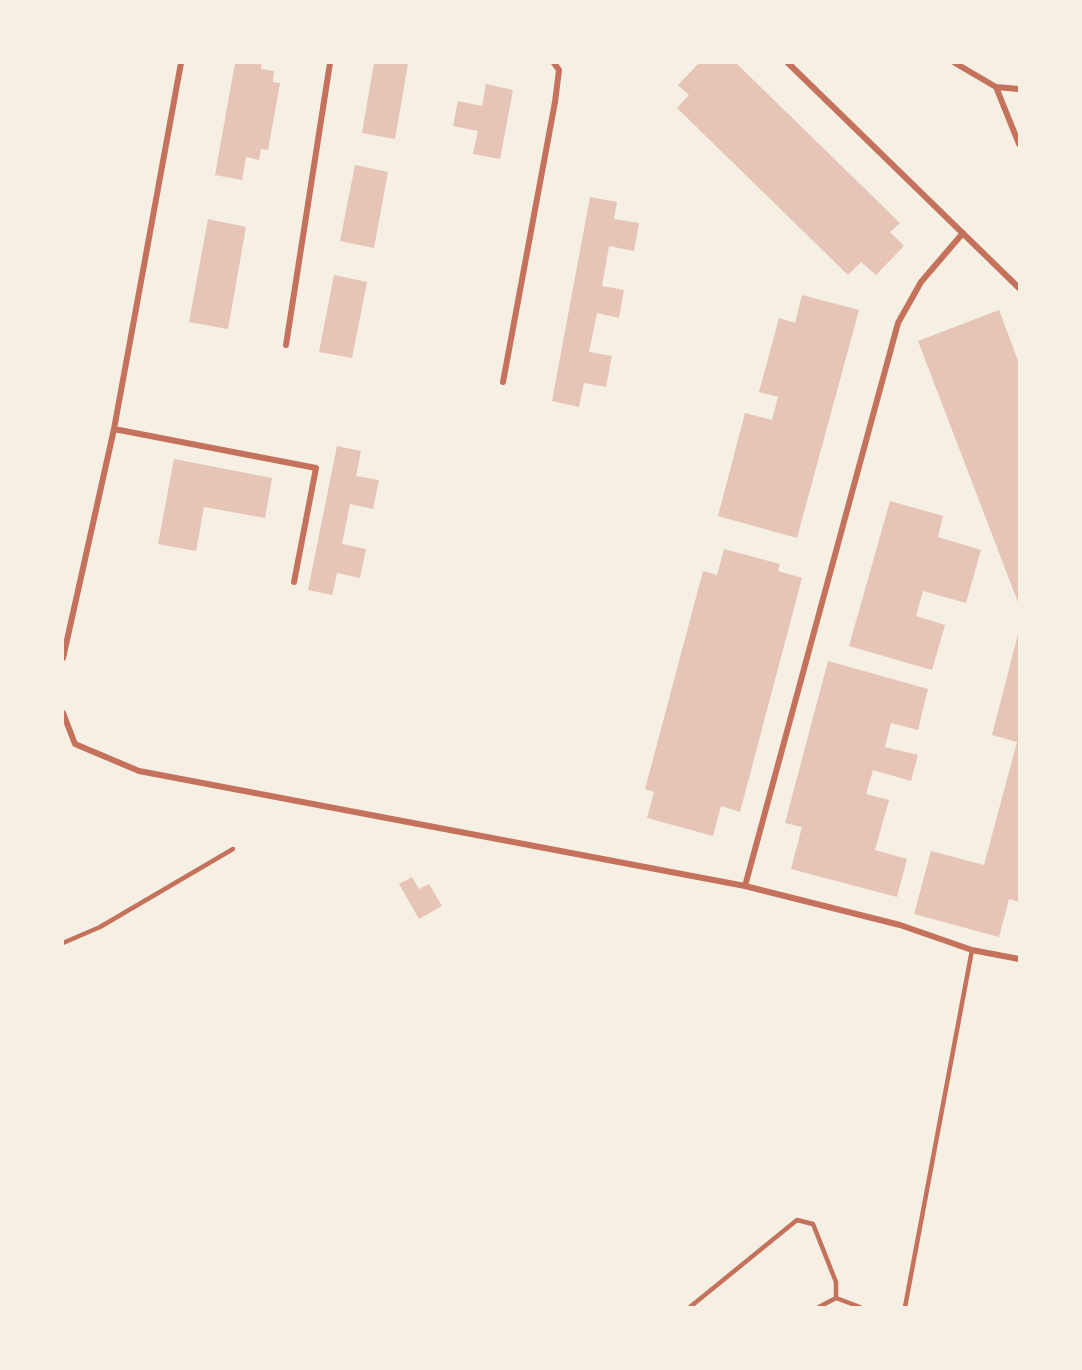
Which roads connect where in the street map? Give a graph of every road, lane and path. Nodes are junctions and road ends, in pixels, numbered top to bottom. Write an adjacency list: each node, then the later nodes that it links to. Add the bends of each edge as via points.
1 (180, 63): 13 (street)
2 (330, 63): 11 (street)
3 (554, 63): 12 (street, via 559,70 555,102)
4 (788, 63): 9 (street)
5 (955, 63): 6 (street)
6 (996, 87): 7 (street); 8 (street)
7 (1019, 89)
8 (1019, 144)
9 (963, 233): 10 (street); 19 (street, via 921,282 898,323)
10 (1019, 288)
11 (286, 345)
12 (503, 382)
13 (114, 429): 14 (street, via 316,468); 15 (street)
14 (294, 582)
15 (63, 658)
16 (64, 716): 17 (lane); 19 (street, via 75,744 139,771)
17 (63, 727)
18 (233, 849): 20 (lane, via 100,927)
19 (745, 886): 21 (street, via 900,925)
20 (63, 943)
21 (972, 950): 22 (street); 27 (lane)
22 (1019, 959)
23 (836, 1298): 24 (lane, via 836,1282 813,1224 797,1220); 25 (lane); 26 (lane)
24 (690, 1307)
25 (819, 1307)
26 (860, 1307)
27 (905, 1307)

